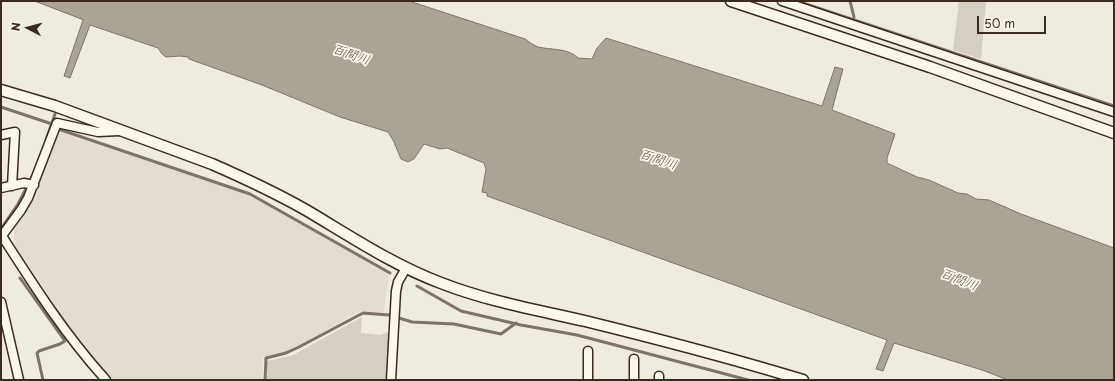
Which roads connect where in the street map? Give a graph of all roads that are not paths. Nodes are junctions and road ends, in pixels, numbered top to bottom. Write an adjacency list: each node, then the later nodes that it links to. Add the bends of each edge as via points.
1 (731, 1): 6 (street, via 930,67)
2 (782, 1): 4 (street)
3 (1, 90): 5 (street, via 55,106)
4 (1114, 112)
5 (120, 130): 8 (street, via 98,132 57,123); 12 (street, via 212,164 260,186)
6 (1114, 133)
7 (1, 135): 9 (street, via 15,132)
8 (30, 184): 9 (street); 11 (street, via 21,210)
9 (12, 186): 10 (street)
10 (1, 188)
11 (2, 236): 17 (street, via 44,301)
12 (406, 268): 18 (street, via 396,291); 21 (street, via 440,283 486,297 621,330)
13 (1, 302): 16 (street)
14 (588, 351): 19 (street)
15 (634, 360): 20 (street)
16 (19, 380)
17 (106, 380)
18 (391, 380)
19 (588, 380)
20 (634, 380)
21 (803, 380)

